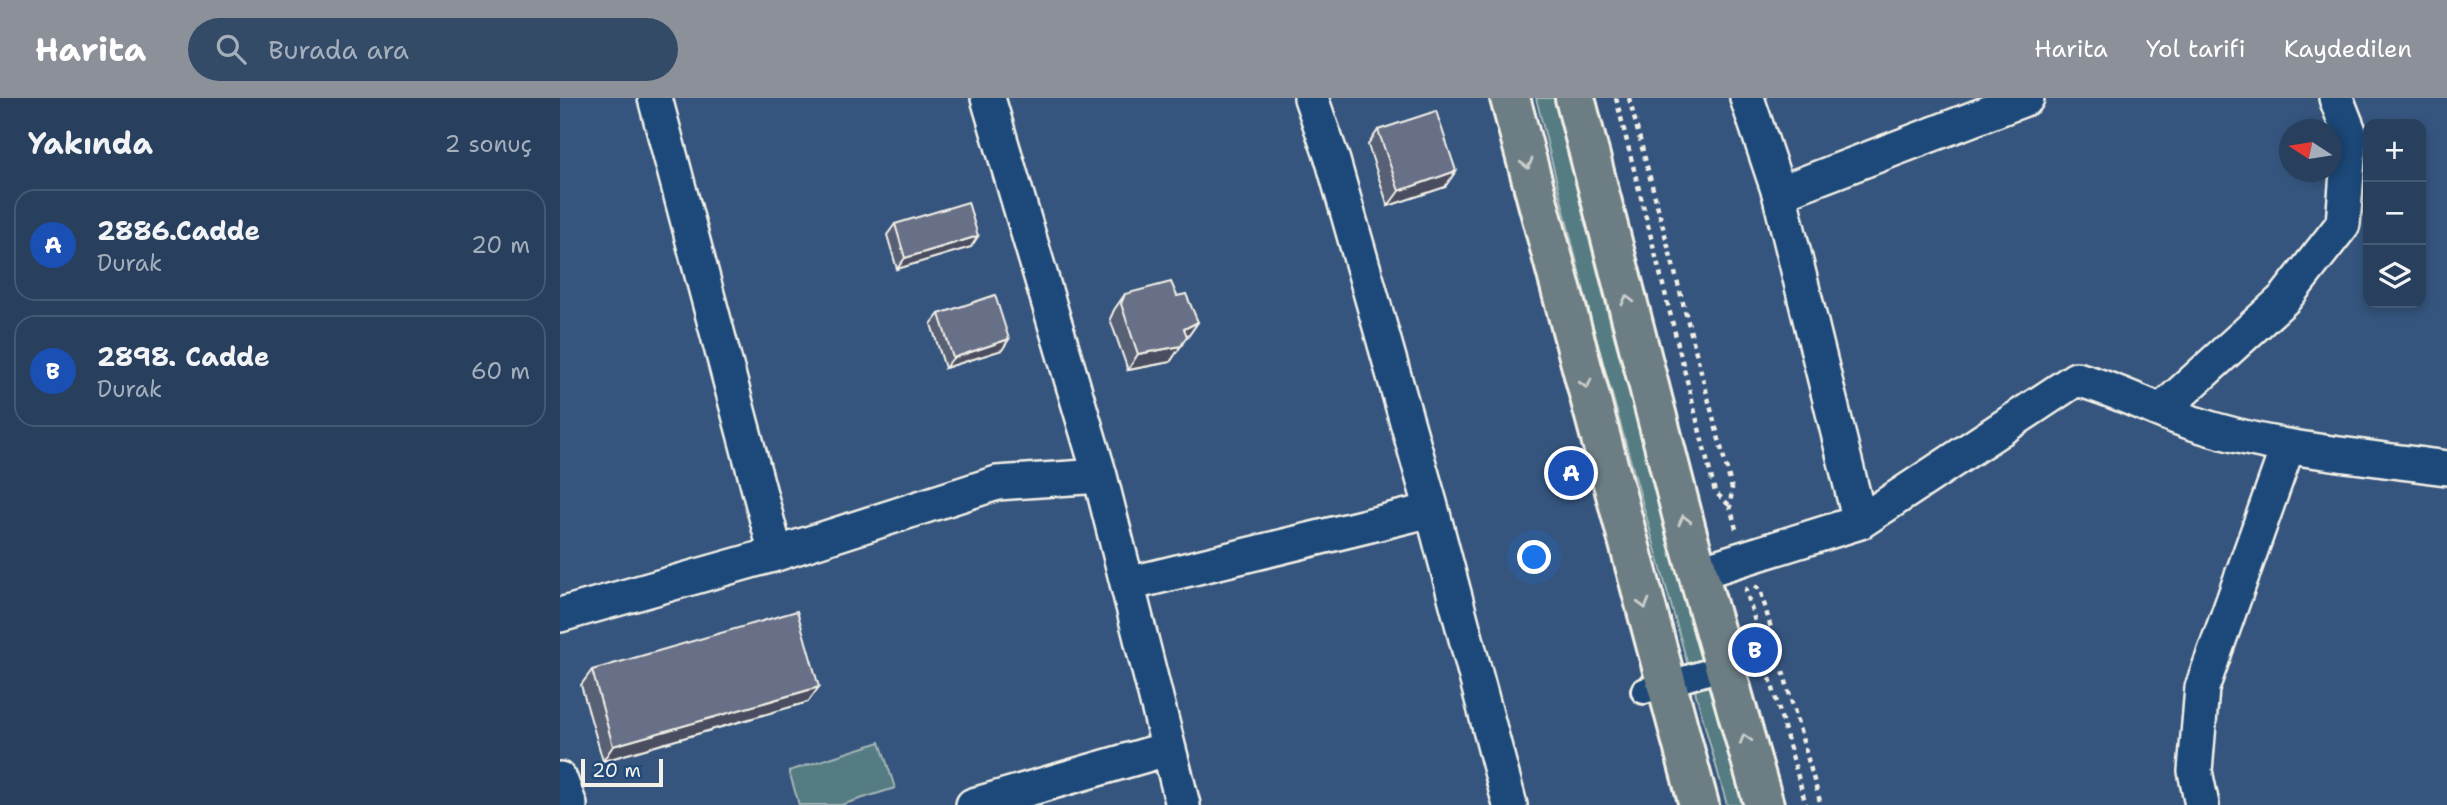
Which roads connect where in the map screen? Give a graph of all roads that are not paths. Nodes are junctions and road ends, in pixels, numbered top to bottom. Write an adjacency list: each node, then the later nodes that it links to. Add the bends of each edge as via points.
1 (655, 98): 16 (street)
2 (988, 98): 13 (street)
3 (1311, 98): 14 (street, via 1334,161)
4 (1510, 98): 22 (main road, one-way to 22)
5 (1575, 98): 17 (main road, one-way to 5)
6 (1747, 98): 9 (street)
7 (2026, 98): 9 (street)
8 (2336, 98): 10 (street, via 2350,134 2343,224 2286,298)
9 (1779, 193): 15 (street)
10 (2162, 410): 11 (street, via 2190,422); 15 (street, via 2076,379)
11 (2288, 446): 12 (street); 31 (street, via 2202,688 2195,771)
12 (2447, 468)
13 (1100, 476): 16 (street, via 997,483); 18 (street)
14 (1432, 510): 18 (street); 28 (street)
15 (1860, 522): 17 (street)
16 (776, 554): 19 (street)
17 (1700, 572): 21 (main road)
18 (1128, 584): 23 (street)
19 (560, 615)
20 (1773, 652): 21 (street)
21 (1725, 666): 22 (street); 30 (main road, one-way to 21)
22 (1655, 688): 29 (main road)
23 (1167, 749): 26 (street); 27 (street)
24 (560, 779): 25 (street)
25 (570, 805)
26 (973, 805)
27 (1183, 805)
28 (1510, 805)
29 (1699, 805)
30 (1764, 805)
31 (2202, 805)

